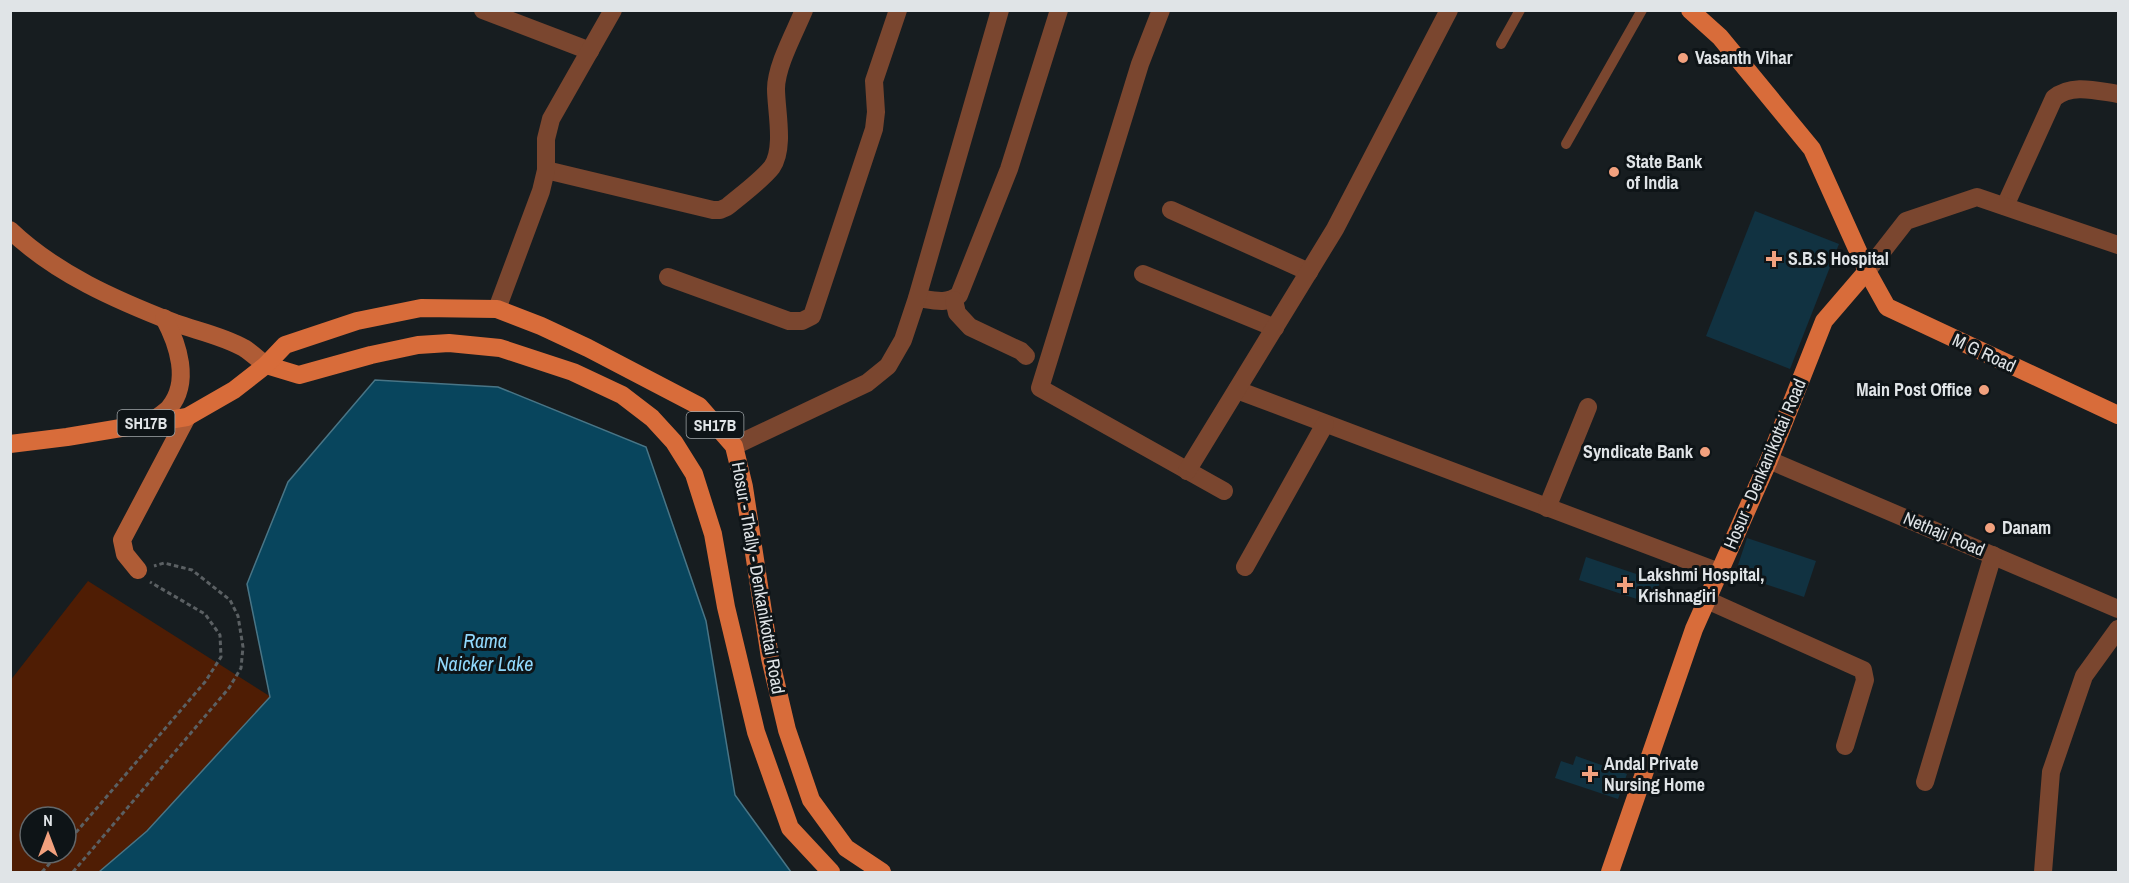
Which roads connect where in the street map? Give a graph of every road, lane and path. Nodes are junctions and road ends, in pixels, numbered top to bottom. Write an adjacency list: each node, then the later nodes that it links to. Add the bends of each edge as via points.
1 (483, 10): 13 (street)
2 (614, 10): 13 (street)
3 (804, 10): 16 (street, via 778,73 777,157 772,167 727,207 713,210)
4 (898, 10): 24 (street, via 874,81 874,129 812,316 789,321)
5 (1000, 10): 25 (street)
6 (1059, 10): 26 (street, via 1009,169)
7 (1161, 10): 41 (street, via 1140,64 1040,388)
8 (1449, 10): 22 (street, via 1355,193)
9 (1520, 10): 12 (lane)
10 (1642, 10): 15 (lane)
11 (1690, 10): 21 (main road, M G Road, via 1720,37 1812,149)
12 (1501, 44)
13 (590, 51): 16 (street, via 551,120 546,139)
14 (2118, 94): 17 (street, via 2074,88 2054,98)
15 (1566, 144)
16 (546, 170): 27 (street)
17 (2005, 206): 20 (street); 21 (street, via 1977,197 1906,221)
18 (1171, 210): 22 (street)
19 (10, 230): 28 (street, via 61,271)
20 (2117, 241)
21 (1867, 271): 34 (main road, M G Road, via 1887,307); 40 (main road, Hosur - Denkanikottai Road, via 1824,321)
22 (1309, 272): 29 (street)
23 (1143, 274): 29 (street)
24 (669, 277)
25 (917, 298): 26 (street); 39 (street, via 903,340 888,366 867,383)
26 (954, 300): 30 (street, via 957,313 970,327)
27 (497, 309): 31 (main road, Hosur - Thally - Denkanikottai Road / SH17B, via 421,308 357,321 285,345); 39 (main road, Hosur - Thally - Denkanikottai Road / SH17B, via 588,348 699,406)
28 (164, 318): 31 (street, via 220,337); 36 (street, via 178,352 179,388 170,407)
29 (1275, 328): 32 (street)
30 (1026, 356)
31 (266, 365): 35 (main road, Hosur - Thally - Denkanikottai Road / SH17B, via 234,390); 55 (main road, Hosur - Thally - Denkanikottai Road / SH17B, via 299,375 418,345 449,343 500,348 573,372 622,395 652,417 694,474 713,534 756,732 790,828)
32 (1237, 390): 37 (street); 41 (street)
33 (1588, 406): 43 (street)
34 (2118, 415)
35 (187, 417): 36 (main road, Hosur - Thally - Denkanikottai Road / SH17B); 46 (street, via 122,540 125,554)
36 (150, 423): 38 (main road, Hosur - Thally - Denkanikottai Road / SH17B)
37 (1325, 424): 43 (street); 45 (street)
38 (10, 444)
39 (734, 446): 56 (main road, Hosur - Thally - Denkanikottai Road / SH17B, via 770,658 787,730 807,790 846,848)
40 (1769, 460): 44 (street, Nethaji Road); 47 (main road, Hosur - Denkanikottai Road)
41 (1187, 471): 42 (street)
42 (1224, 491)
43 (1547, 508): 47 (street)
44 (1993, 555): 49 (street, Nethaji Road); 52 (street)
45 (1245, 567)
46 (138, 570): 53 (path, via 153,585 205,614 220,635 221,657 205,682); 54 (path, via 164,563 192,570 230,600 238,616 243,647 241,668 229,688)
47 (1719, 572): 48 (main road, Hosur - Denkanikottai Road)
48 (1707, 600): 51 (street, via 1863,670 1865,680); 57 (main road, Hosur - Denkanikottai Road)
49 (2118, 609)
50 (2118, 629): 58 (street, via 2084,676 2051,772)
51 (1845, 746)
52 (1925, 782)
53 (78, 830)
54 (73, 873)
55 (831, 873)
56 (882, 873)
57 (1611, 873)
58 (2043, 873)

